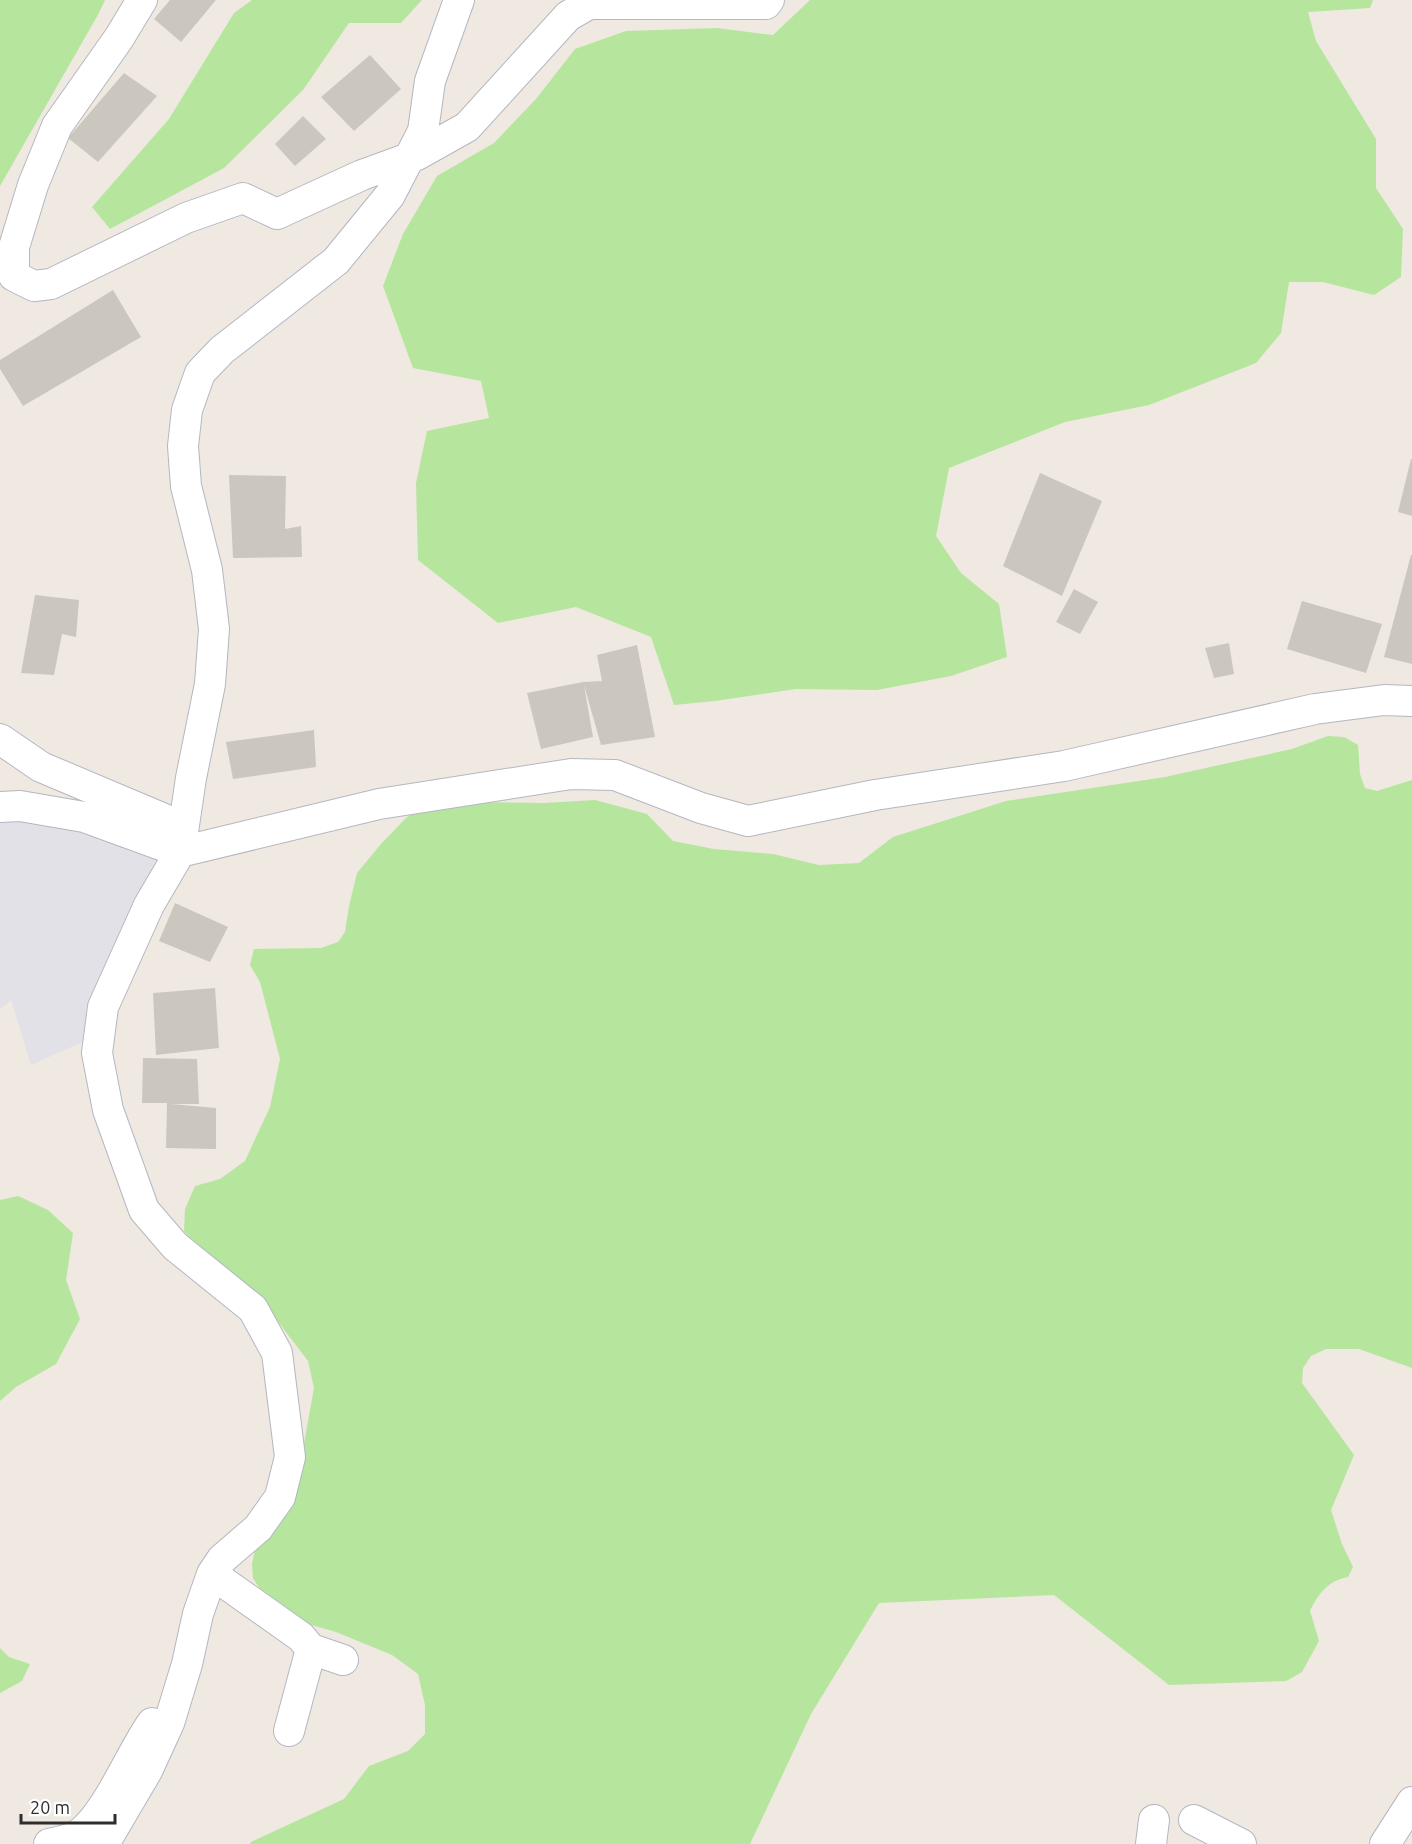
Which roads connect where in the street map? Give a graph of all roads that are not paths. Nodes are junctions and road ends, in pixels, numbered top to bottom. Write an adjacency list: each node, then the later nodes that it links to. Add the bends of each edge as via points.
1 (142, 0): 4 (street, via 57,126 14,247 14,276 34,286 51,284 186,218 243,198 277,214)
2 (459, 0): 4 (street, via 430,81 423,131)
3 (769, 0): 4 (street, via 589,4 568,16 467,127)
4 (409, 158): 8 (street, via 390,195 336,261 222,350 200,373 187,410 183,446 186,486 207,570 214,629 210,684)
5 (1412, 701): 8 (street, via 1384,700 1315,709 1064,766 874,795 748,821 701,808 615,775 571,774 379,804)
6 (0, 739): 8 (street, via 41,767 169,821)
7 (0, 807): 8 (street, via 20,806 84,816)
8 (180, 852): 9 (street, via 149,905 104,1007 97,1053 108,1110 144,1210 175,1246 253,1309 277,1353 290,1457 280,1497 258,1528 222,1559)
9 (212, 1574): 10 (street, via 301,1637); 12 (street)
10 (311, 1649): 11 (street); 13 (street)
11 (343, 1660)
12 (177, 1699): 16 (street, via 159,1713 144,1733 92,1822 77,1835); 17 (street, via 147,1771)
13 (289, 1731)
14 (1412, 1802): 19 (street)
15 (1194, 1820): 18 (street)
16 (49, 1844)
17 (104, 1844)
18 (1240, 1844)
19 (1385, 1844)

